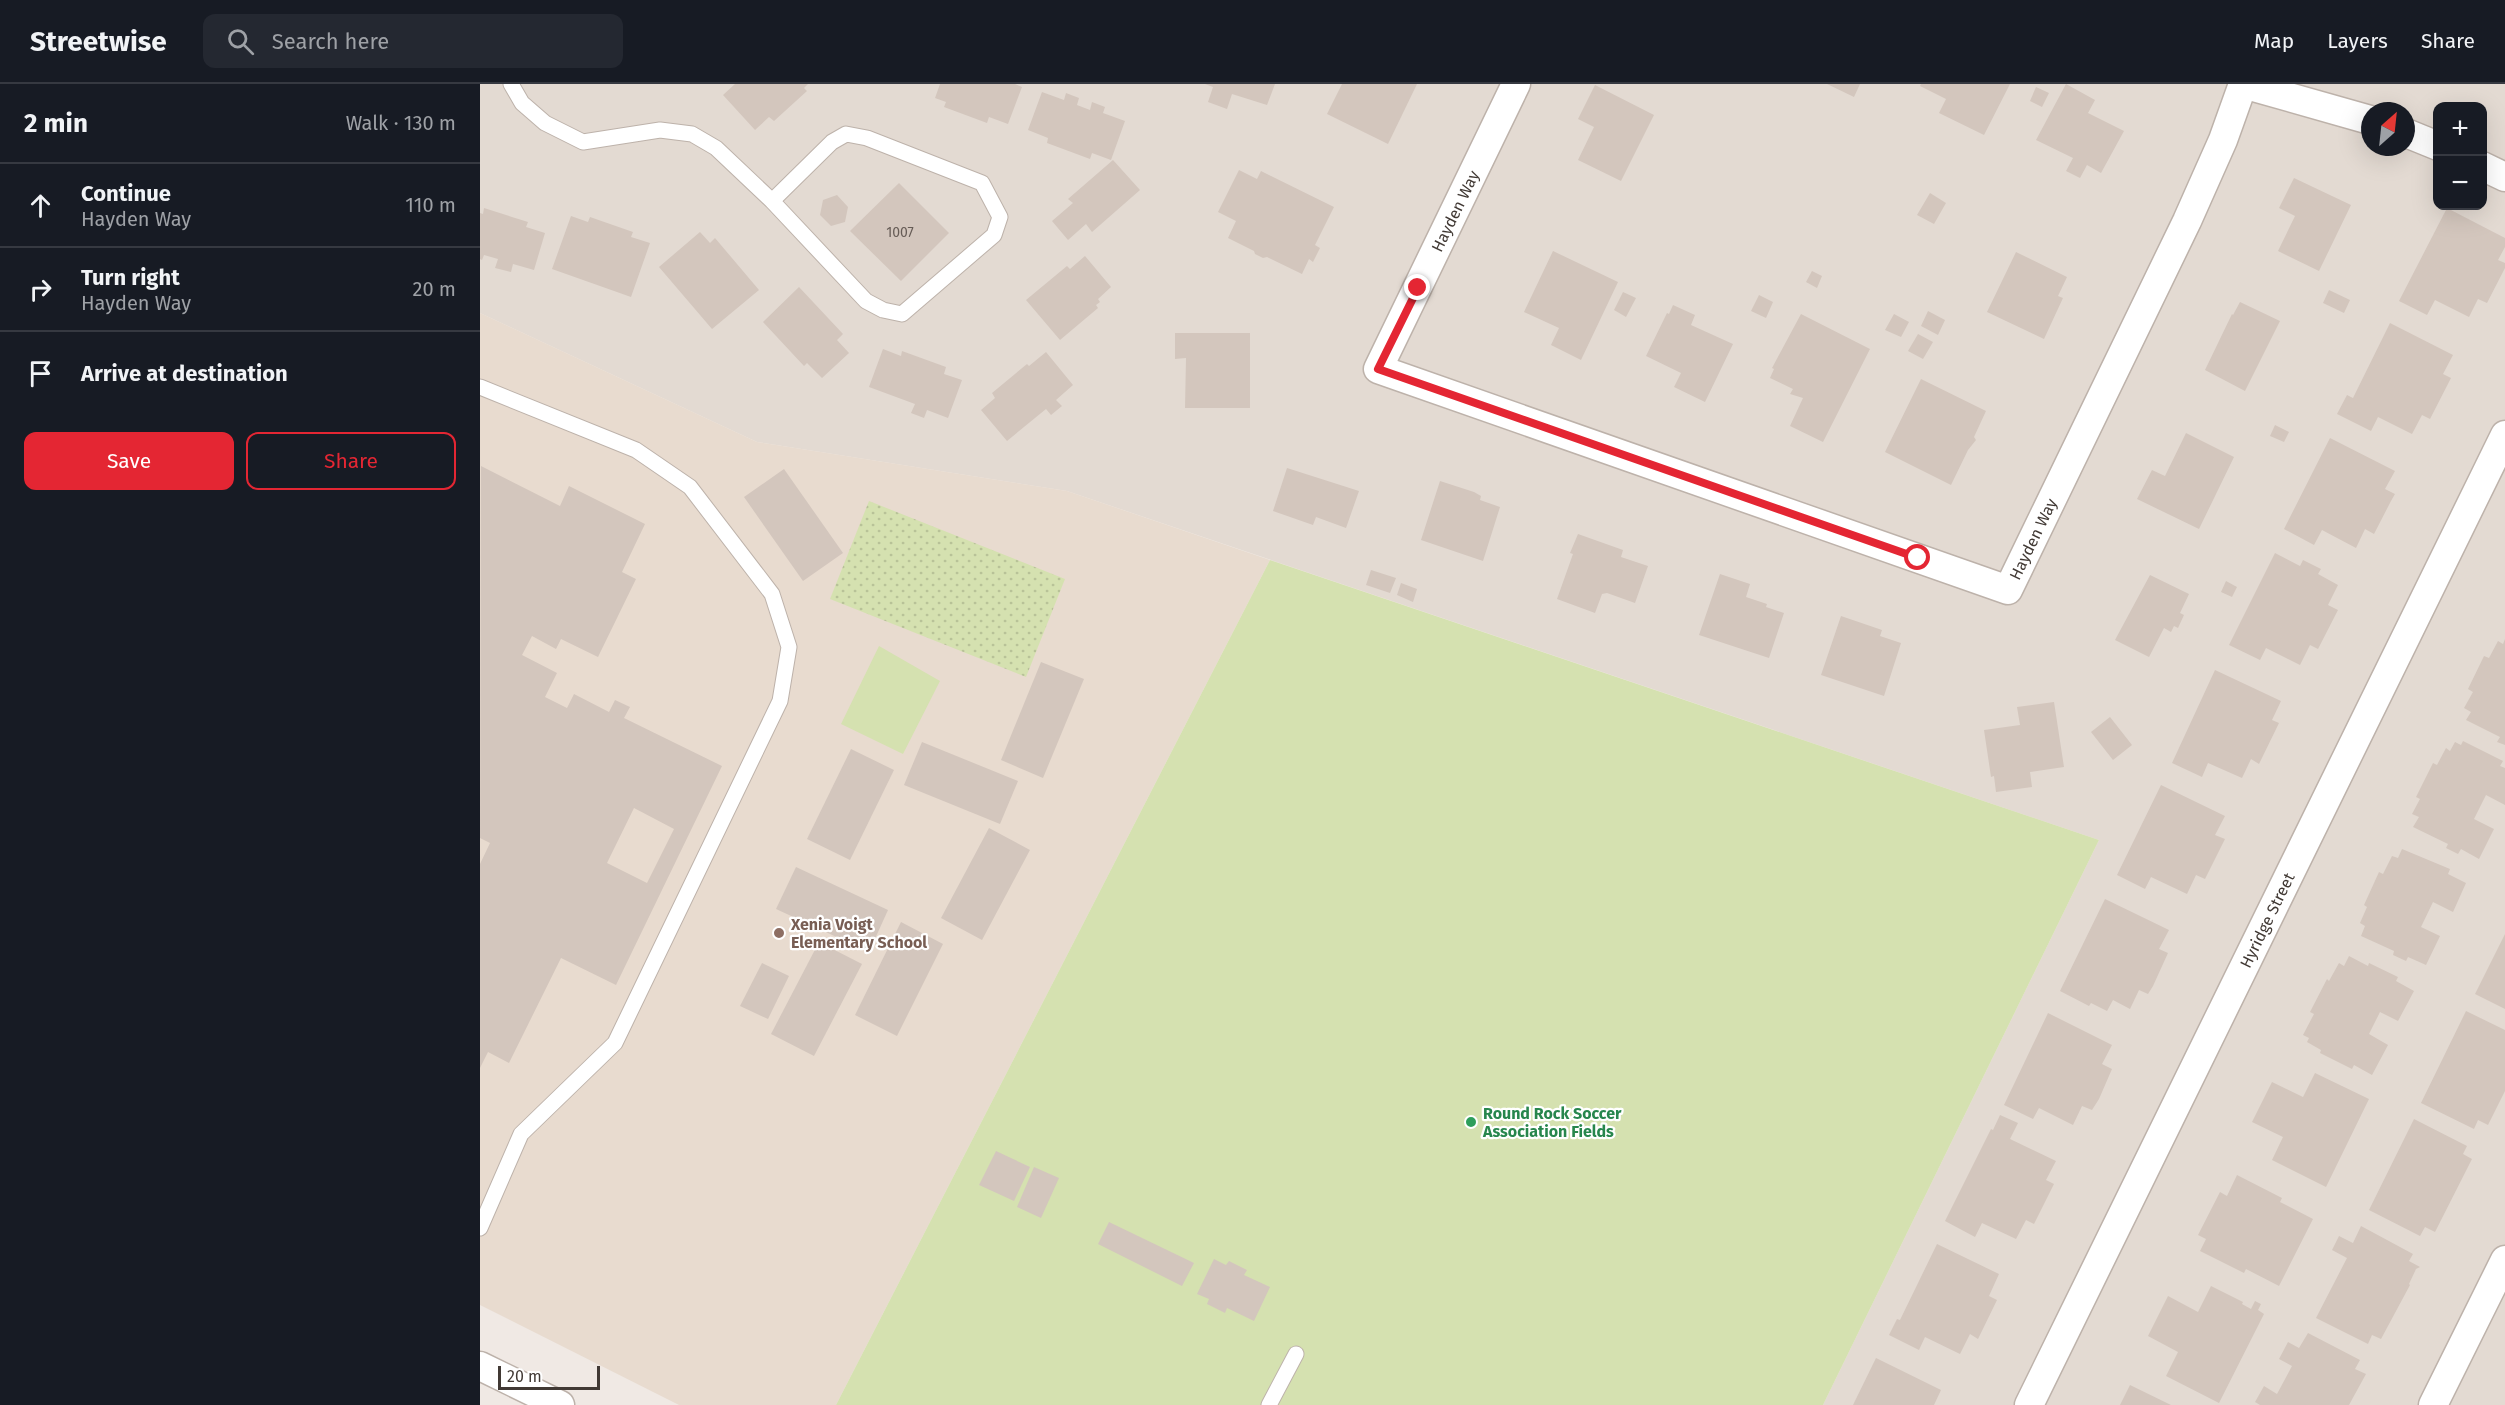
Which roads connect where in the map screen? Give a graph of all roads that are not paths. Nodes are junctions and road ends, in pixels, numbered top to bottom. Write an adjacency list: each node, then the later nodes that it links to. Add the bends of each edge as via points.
1 (511, 84): 9 (lane, via 522,103 545,123 583,141 660,130 692,134 716,148)
2 (1516, 84): 3 (street, Hayden Way, via 1378,369 2008,590 2187,221)
3 (2243, 84): 4 (street)
4 (2361, 117)
5 (2415, 137): 6 (street)
6 (2433, 144)
7 (2487, 168): 8 (street)
8 (2505, 177)
9 (772, 201): 9 (lane, via 866,301 902,314 994,235 1000,217 982,183 867,138 846,134 832,142)
10 (480, 387): 12 (lane, via 636,450 690,487 772,594 789,647 780,701 615,1042 521,1134)
11 (2505, 435): 18 (street, Hyridge Street)
12 (482, 1215)
13 (2505, 1260): 19 (street)
14 (1296, 1354): 17 (lane)
15 (480, 1366): 16 (street)
16 (560, 1405)
17 (1269, 1405)
18 (2029, 1405)
19 (2433, 1405)

